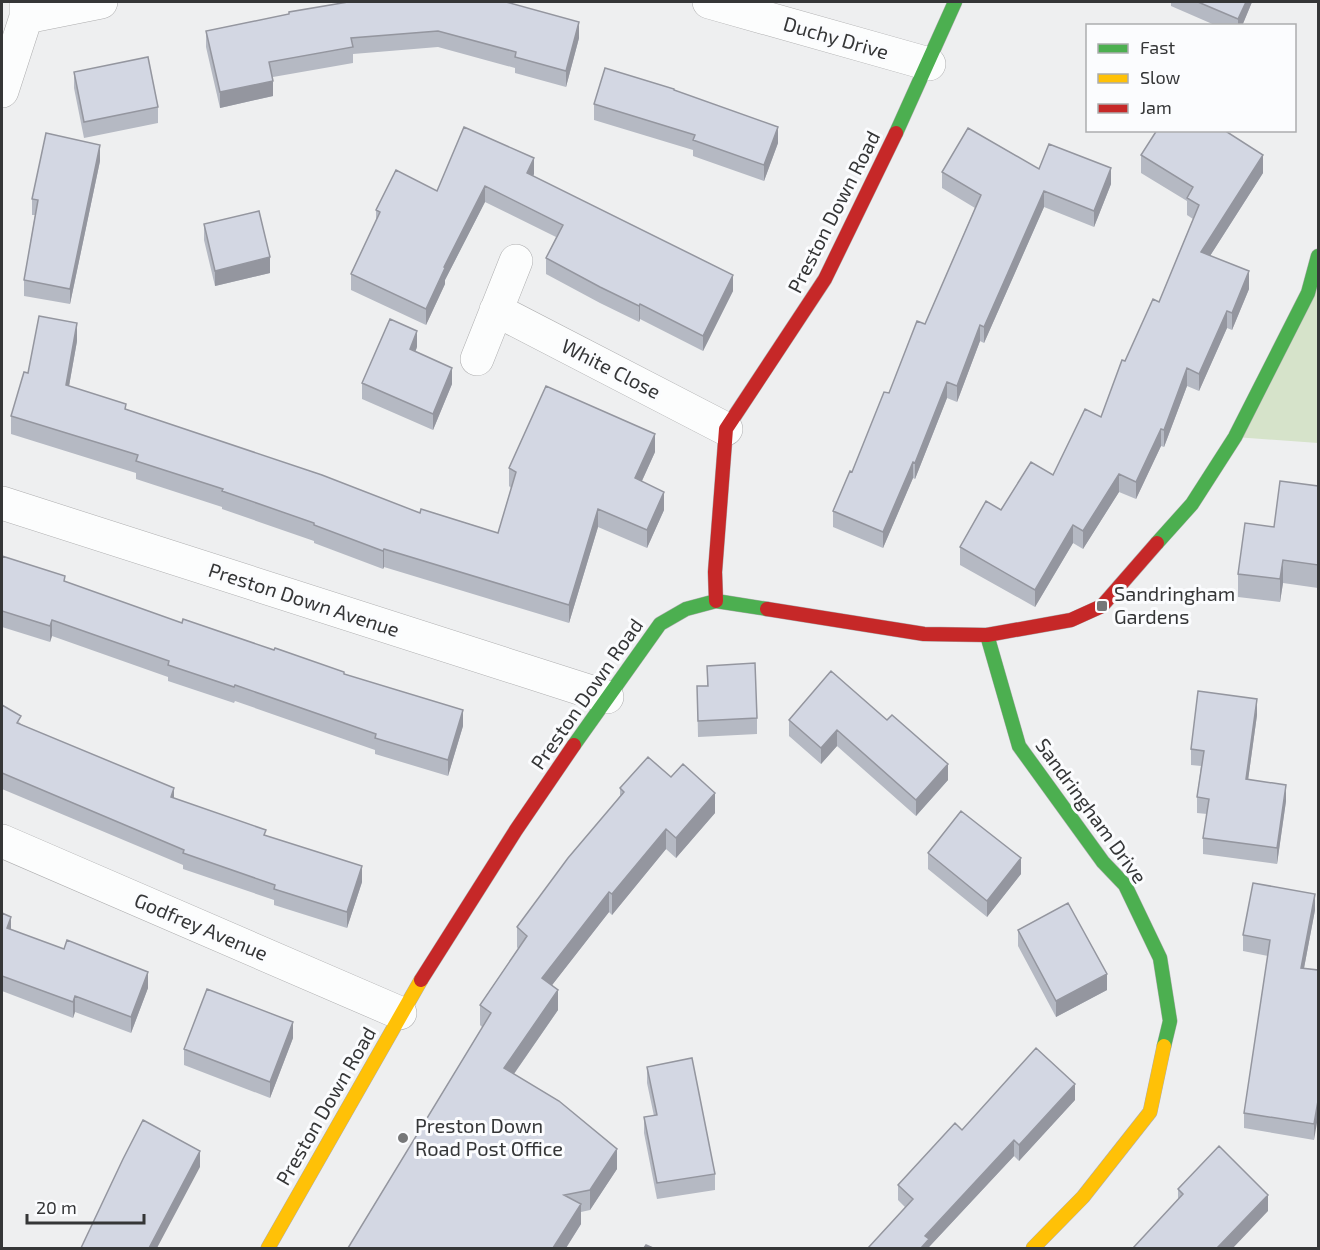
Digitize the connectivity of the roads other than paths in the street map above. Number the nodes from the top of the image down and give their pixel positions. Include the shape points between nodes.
1 (101, 2) edge
2 (709, 2) edge
3 (955, 2) edge
4 (26, 9) edge
5 (928, 64) junction
6 (2, 91) edge
7 (1318, 256) edge
8 (516, 261) dead end
9 (496, 310) junction
10 (477, 359) dead end
11 (726, 429) junction
12 (2, 503) edge
13 (716, 601) junction
14 (987, 635) junction
15 (607, 697) junction
16 (2, 841) edge
17 (400, 1013) junction
18 (268, 1248) edge
19 (1033, 1248) edge

1 - 4 street
2 - 5 street, Duchy Drive
3 - 5 street, Preston Down Road
4 - 6 street
5 - 11 street, Preston Down Road via 825,279
7 - 14 street via 1308,293 1235,437 1192,504 1102,606 1071,621
8 - 9 street
9 - 10 street
9 - 11 street, White Close
11 - 13 street, Preston Down Road
12 - 15 street, Preston Down Avenue
13 - 14 street via 924,634
13 - 15 street, Preston Down Road via 686,609 660,624
14 - 19 street, Sandringham Drive via 1018,746 1103,862 1125,885 1160,958 1170,1021 1149,1112 1083,1197
15 - 17 street, Preston Down Road via 516,830
16 - 17 street, Godfrey Avenue
17 - 18 street, Preston Down Road

